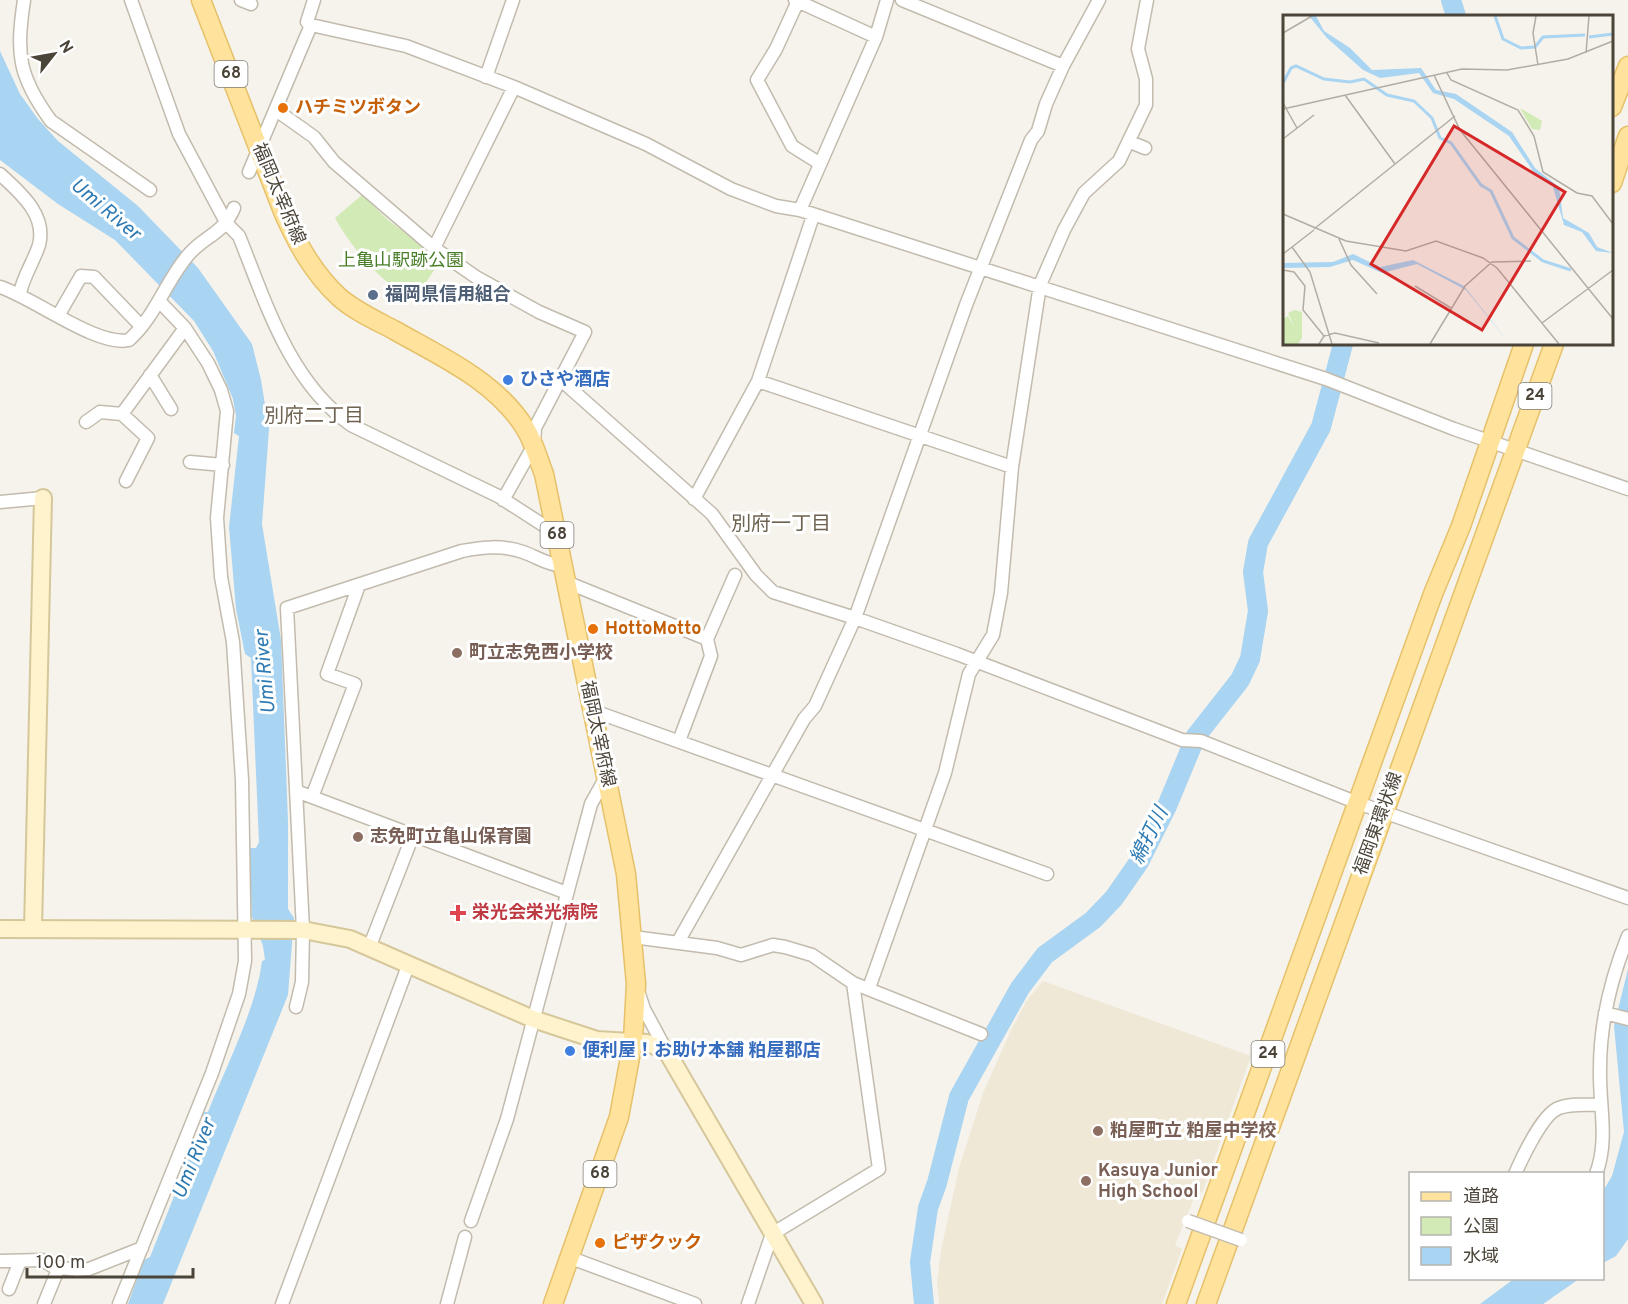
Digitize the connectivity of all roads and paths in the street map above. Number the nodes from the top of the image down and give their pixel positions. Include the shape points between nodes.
1 (24, 0) edge
2 (131, 0) edge
3 (201, 0) edge
4 (314, 0) edge
5 (513, 0) edge
6 (887, 0) edge
7 (902, 0) edge
8 (1099, 0) edge
9 (1147, 0) edge
10 (797, 1) edge
11 (310, 24) junction
12 (876, 37) junction
13 (1063, 66) junction
14 (1628, 66) edge
15 (486, 77) junction
16 (514, 87) junction
17 (1613, 102) edge
18 (276, 110) junction
19 (1628, 136) edge
20 (1130, 142) junction
21 (258, 148) junction
22 (1145, 148) dead end
23 (819, 163) junction
24 (249, 172) dead end
25 (0, 174) edge
26 (1613, 177) edge
27 (150, 190) dead end
28 (234, 208) dead end
29 (801, 210) junction
30 (813, 216) junction
31 (227, 224) junction
32 (434, 248) junction
33 (982, 270) junction
34 (1040, 285) junction
35 (0, 287) edge
36 (20, 294) junction
37 (161, 299) junction
38 (58, 316) junction
39 (141, 326) junction
40 (185, 328) junction
41 (1524, 345) edge
42 (1554, 345) edge
43 (150, 375) junction
44 (561, 380) junction
45 (758, 381) junction
46 (171, 409) dead end
47 (122, 414) junction
48 (86, 422) dead end
49 (921, 436) junction
50 (1490, 441) junction
51 (534, 445) junction
52 (1515, 449) junction
53 (190, 462) dead end
54 (224, 465) junction
55 (1012, 467) junction
56 (126, 481) dead end
57 (1628, 489) edge
58 (44, 498) joint
59 (694, 499) junction
60 (503, 500) junction
61 (0, 502) edge
62 (557, 534) junction
63 (565, 574) junction
64 (735, 575) dead end
65 (359, 585) junction
66 (855, 618) junction
67 (707, 639) junction
68 (975, 663) junction
69 (591, 710) junction
70 (680, 741) junction
71 (606, 777) junction
72 (772, 777) junction
73 (296, 791) junction
74 (312, 797) junction
75 (1358, 803) junction
76 (1384, 812) junction
77 (925, 829) junction
78 (413, 835) junction
79 (1047, 874) dead end
80 (567, 893) junction
81 (1628, 898) edge
82 (0, 928) edge
83 (33, 929) junction
84 (250, 929) junction
85 (303, 930) junction
86 (1628, 936) edge
87 (633, 937) junction
88 (678, 942) junction
89 (369, 948) junction
90 (408, 966) junction
91 (853, 983) junction
92 (636, 984) junction
93 (869, 988) junction
94 (296, 1007) dead end
95 (1608, 1015) junction
96 (533, 1019) junction
97 (1628, 1019) edge
98 (981, 1034) dead end
99 (633, 1041) junction
100 (666, 1050) junction
101 (1601, 1105) junction
102 (1515, 1172) edge
103 (1596, 1172) edge
104 (471, 1221) dead end
105 (1188, 1221) dead end
106 (772, 1234) junction
107 (465, 1237) dead end
108 (1241, 1240) dead end
109 (142, 1248) junction
110 (571, 1258) junction
111 (0, 1261) edge
112 (20, 1261) junction
113 (59, 1268) junction
114 (9, 1289) dead end
115 (44, 1304) edge
116 (119, 1304) edge
117 (282, 1304) edge
118 (447, 1304) edge
119 (553, 1304) edge
120 (695, 1304) edge
121 (747, 1304) edge
122 (814, 1304) edge
123 (1176, 1304) edge
124 (1206, 1304) edge

1 - 27 street via 19,53 41,107 51,121
2 - 31 street via 179,134
3 - 21 main road, 福岡太宰府線 / 68
4 - 11 street via 307,22
5 - 15 street
6 - 12 street
7 - 13 street
8 - 13 street
9 - 20 street via 1138,49 1146,79 1146,105
10 - 12 street
10 - 23 street via 776,50 757,80 792,146
11 - 15 street via 406,46
11 - 18 street
12 - 23 street
13 - 33 street
14 - 17 main road
15 - 16 street
16 - 29 street via 646,144 730,189 776,206
16 - 32 street
18 - 21 street
18 - 32 street via 314,137 334,162
19 - 26 main road
20 - 22 street
20 - 34 street via 1119,161 1084,193
21 - 24 street
21 - 51 main road, 福岡太宰府線 / 68 via 295,239 317,273 340,298 485,385 513,413
23 - 29 street
25 - 36 street via 28,201 38,219 40,243
28 - 31 street
29 - 30 street
30 - 33 street
30 - 45 street
31 - 37 street via 189,254
31 - 60 street via 239,236 282,342 336,414
32 - 44 street via 476,277 585,332
33 - 34 street
33 - 49 street
34 - 50 street via 1326,379
34 - 55 street
35 - 36 street
36 - 38 street
37 - 39 street
37 - 40 street
38 - 39 street via 119,342 129,340
38 - 39 street via 81,276 94,277
40 - 43 street
40 - 54 street via 208,363 224,400
41 - 50 main road, 福岡東環状線 / 24
42 - 52 main road, 福岡東環状線 / 24
43 - 46 street
43 - 47 street
44 - 51 street via 535,428
44 - 59 street
45 - 49 street
45 - 59 street
47 - 48 street via 100,412
47 - 56 street via 148,438
49 - 55 street
49 - 66 street
50 - 52 street
50 - 75 main road, 福岡東環状線 / 24
51 - 60 street
51 - 62 main road, 福岡太宰府線 / 68
52 - 57 street
52 - 76 main road, 福岡東環状線 / 24
53 - 54 street
54 - 84 street via 217,518 221,578 232,642
55 - 68 street via 999,608 993,635
58 - 61 street
58 - 83 street
59 - 66 street via 712,514 773,592
60 - 62 street
62 - 63 main road, 福岡太宰府線 / 68
63 - 65 street via 520,551 488,546
63 - 67 street
63 - 69 main road, 福岡太宰府線 / 68
64 - 67 street
65 - 73 street via 287,608
65 - 74 street via 327,674 355,684
66 - 68 street
66 - 72 street via 815,706
67 - 70 street via 711,656
68 - 75 street via 1182,740 1201,741
68 - 77 street
69 - 70 street
69 - 71 main road, 福岡太宰府線 / 68
70 - 72 street
71 - 80 street via 591,804
71 - 87 main road, 福岡太宰府線 / 68 via 626,874
72 - 77 street
72 - 88 street
73 - 74 street
73 - 85 street
74 - 78 street
75 - 76 street
75 - 123 main road, 福岡東環状線 / 24
76 - 81 street
76 - 124 main road, 福岡東環状線 / 24
77 - 79 street
77 - 93 street
78 - 80 street
78 - 89 street
80 - 96 street
82 - 83 street
83 - 84 street
84 - 85 street
84 - 109 street via 239,994 229,1024
85 - 89 street via 350,939
85 - 94 street via 302,982
86 - 95 street via 1615,968
87 - 88 street
87 - 92 main road, 福岡太宰府線 / 68
88 - 91 street via 741,955 773,945 785,947 812,955
89 - 90 street
90 - 96 street
90 - 117 street
91 - 93 street
91 - 106 street via 879,1169
92 - 99 main road, 福岡太宰府線 / 68
92 - 100 street via 644,1009
93 - 98 street
95 - 97 street
95 - 101 street via 1600,1050
96 - 99 street via 597,1040
96 - 104 street via 507,1119
99 - 100 street
99 - 110 main road, 福岡太宰府線 / 68 via 619,1117
100 - 106 street
101 - 102 street via 1551,1112
101 - 103 street via 1603,1154
105 - 108 street, bridge
106 - 121 street
106 - 122 street
107 - 118 street
109 - 113 street via 89,1269
109 - 116 street
110 - 119 main road, 福岡太宰府線 / 68
110 - 120 street
111 - 112 street
112 - 113 street via 42,1260
112 - 114 street
113 - 115 street

